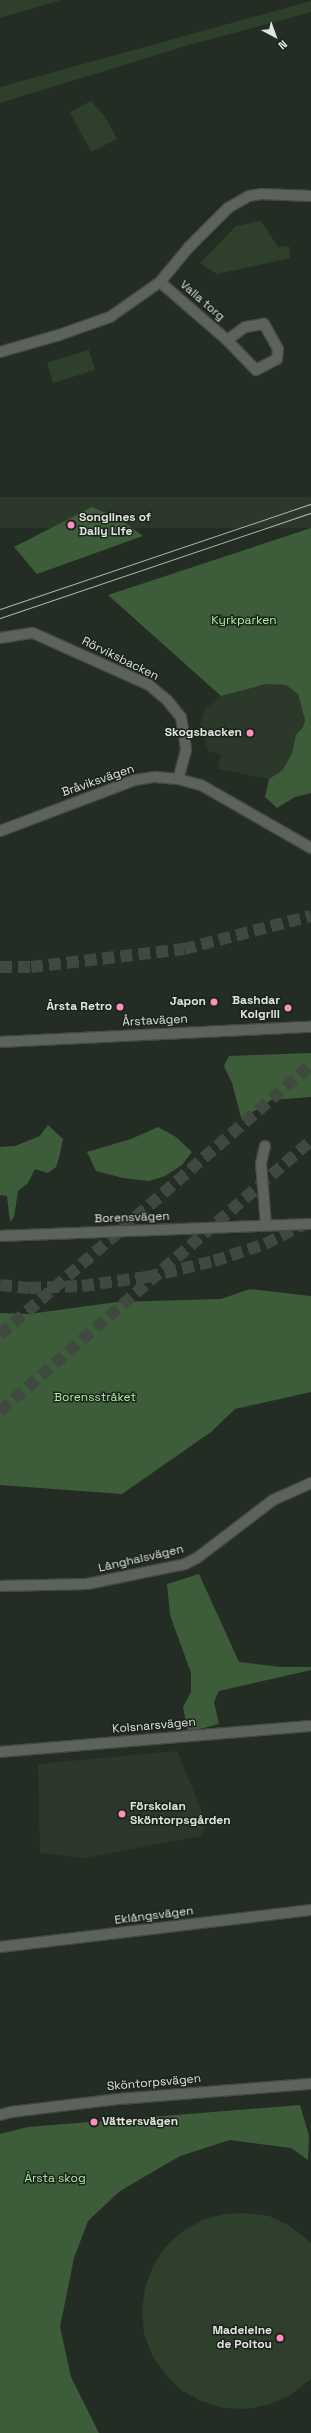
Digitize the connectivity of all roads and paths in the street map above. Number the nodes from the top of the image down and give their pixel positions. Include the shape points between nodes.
1 (311, 196) edge
2 (160, 282) junction
3 (227, 340) junction
4 (0, 352) edge
5 (0, 638) edge
6 (178, 779) junction
7 (0, 831) edge
8 (311, 848) edge
9 (311, 1027) edge
10 (0, 1042) edge
11 (265, 1146) dead end
12 (311, 1224) edge
13 (266, 1225) junction
14 (0, 1236) edge
15 (311, 1483) edge
16 (0, 1586) edge
17 (311, 1726) edge
18 (0, 1752) edge
19 (311, 1910) edge
20 (0, 1947) edge
21 (311, 2084) edge
22 (0, 2116) edge

1 - 2 street via 249,196 228,208 189,247
2 - 3 street, Valla torg
2 - 4 street via 110,317
3 - 3 street, Valla torg via 256,370 277,360 278,349 264,324 245,327
5 - 6 street, Rörviksbacken via 33,633 149,685 167,700 181,717 186,750
6 - 7 street, Bråviksvägen via 155,777 135,780
6 - 8 street, Bråviksvägen via 201,785
9 - 10 street, Årstavägen
11 - 13 street via 261,1163
12 - 13 street, Borensvägen
13 - 14 street, Borensvägen
15 - 16 street, Långhalsvägen via 273,1500 197,1558 185,1564 87,1584
17 - 18 street, Kolsnarsvägen
19 - 20 street, Eklångsvägen
21 - 22 street, Sköntorpsvägen via 119,2099 11,2112

